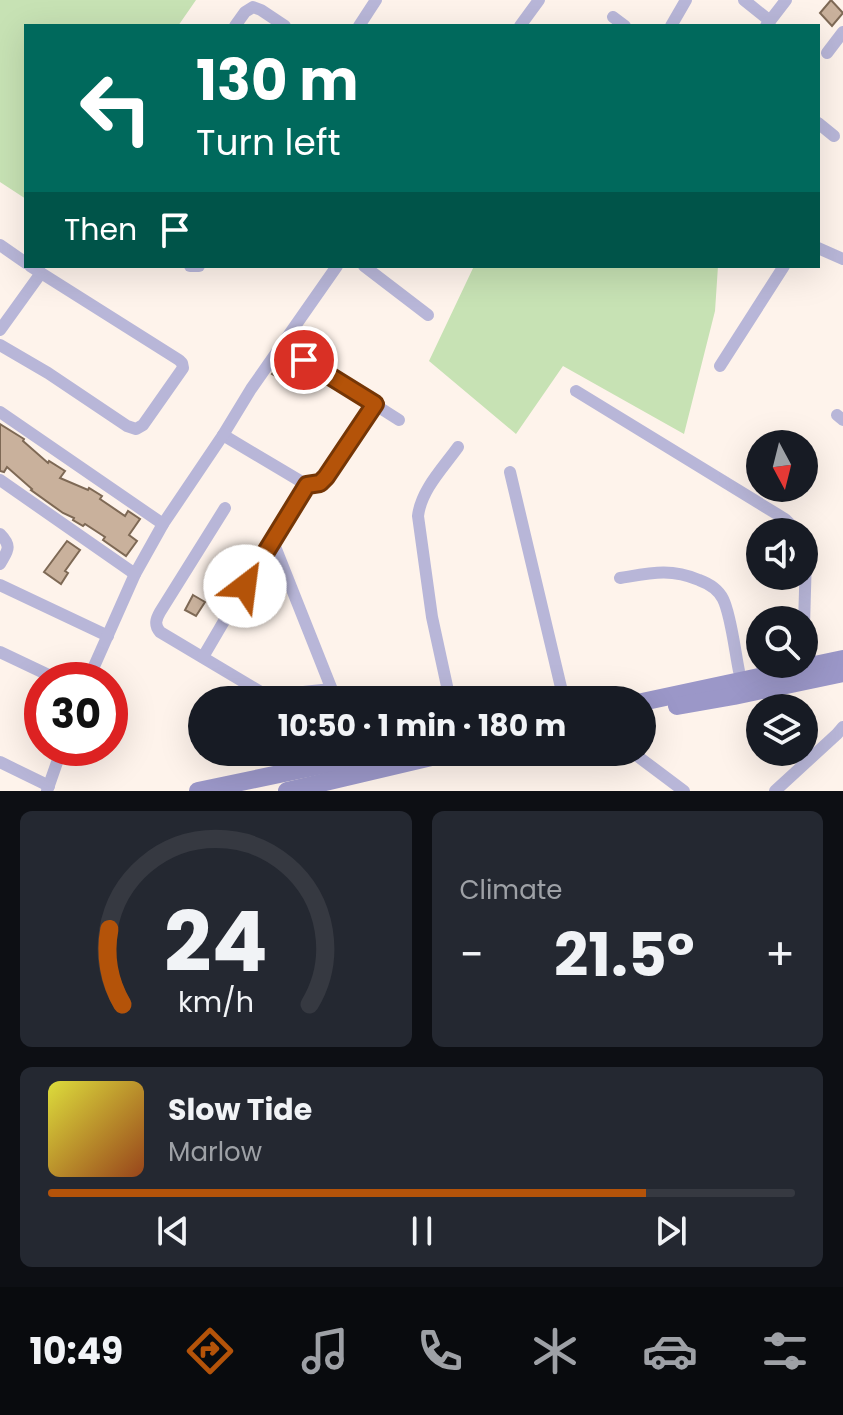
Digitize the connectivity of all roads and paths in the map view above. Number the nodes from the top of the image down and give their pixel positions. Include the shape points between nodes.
1 (376, 0) edge
2 (539, 0) edge
3 (686, 0) edge
4 (744, 0) edge
5 (786, 0) edge
6 (613, 17) dead end
7 (768, 23) edge
8 (236, 24) edge
9 (282, 24) edge
10 (360, 24) edge
11 (521, 24) edge
12 (622, 24) edge
13 (672, 24) edge
14 (843, 32) edge
15 (827, 53) dead end
16 (820, 125) edge
17 (834, 136) dead end
18 (0, 245) edge
19 (820, 249) edge
20 (843, 259) edge
21 (24, 262) edge
22 (31, 268) edge
23 (34, 268) edge
24 (336, 268) edge
25 (367, 268) edge
26 (783, 268) edge
27 (428, 315) dead end
28 (0, 330) edge
29 (0, 345) edge
30 (281, 345) junction
31 (720, 366) dead end
32 (576, 391) dead end
33 (375, 404) junction
34 (0, 412) edge
35 (399, 420) dead end
36 (223, 435) junction
37 (458, 447) dead end
38 (510, 472) dead end
39 (0, 480) edge
40 (307, 485) junction
41 (225, 508) dead end
42 (783, 518) edge
43 (163, 524) junction
44 (0, 534) edge
45 (272, 539) junction
46 (0, 564) edge
47 (135, 574) junction
48 (620, 578) dead end
49 (0, 585) edge
50 (108, 636) junction
51 (843, 650) edge
52 (0, 652) edge
53 (818, 655) edge
54 (203, 657) junction
55 (843, 659) edge
56 (96, 662) edge
57 (24, 663) edge
58 (746, 670) edge
59 (739, 671) junction
60 (843, 673) edge
61 (251, 686) edge
62 (330, 686) edge
63 (447, 686) edge
64 (561, 686) edge
65 (656, 692) edge
66 (656, 698) edge
67 (656, 706) edge
68 (843, 727) edge
69 (0, 762) edge
70 (56, 766) edge
71 (307, 766) edge
72 (392, 766) edge
73 (651, 766) edge
74 (48, 789) edge
75 (198, 791) edge
76 (287, 791) edge
77 (684, 791) edge
78 (775, 791) edge

1 - 10 street
2 - 11 street
3 - 13 street
4 - 7 street
5 - 7 street
6 - 12 street
8 - 9 street via 253,7
14 - 15 street
16 - 17 street
18 - 21 street
19 - 20 street
22 - 28 street
23 - 29 street via 179,360 181,372 136,429
24 - 30 street
25 - 27 street
26 - 31 street
30 - 33 street
30 - 36 street
32 - 42 street
33 - 35 street
33 - 40 street via 326,477
34 - 43 street
36 - 40 street
36 - 43 street
37 - 63 street via 426,493 418,516
38 - 64 street
39 - 47 street
40 - 45 street
41 - 54 street via 156,622 160,632
43 - 47 street
44 - 46 street via 8,542
45 - 54 street
45 - 62 street
47 - 50 street
48 - 59 street via 672,572 716,589 725,603
49 - 50 street
50 - 56 street
51 - 53 main road
52 - 57 street
54 - 61 street
55 - 66 main road
58 - 59 main road
59 - 65 main road
60 - 67 main road
68 - 78 street
69 - 74 street
70 - 74 street
71 - 75 main road
72 - 76 main road
73 - 77 street

